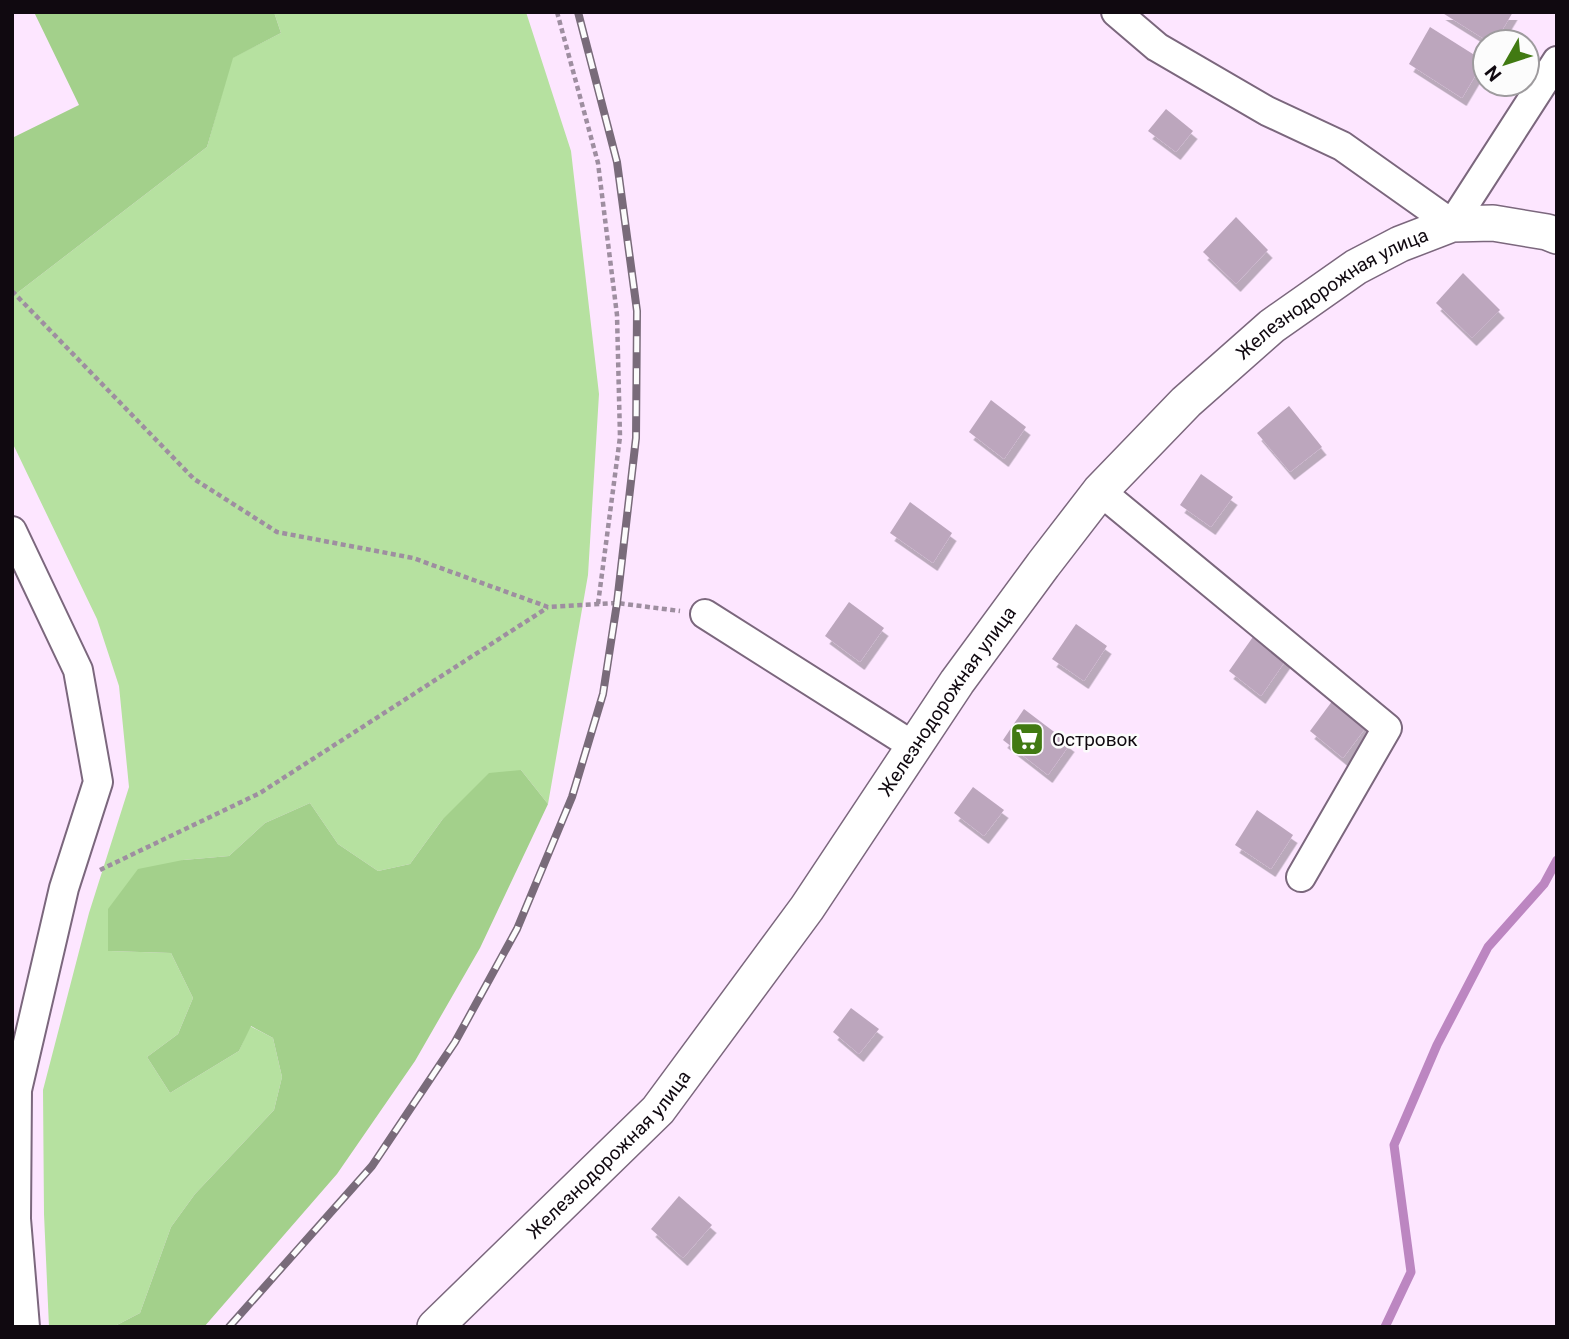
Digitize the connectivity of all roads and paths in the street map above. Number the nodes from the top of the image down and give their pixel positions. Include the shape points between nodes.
1 (557, 12) edge
2 (1116, 12) edge
3 (1557, 61) edge
4 (1452, 224) junction
5 (1557, 236) edge
6 (12, 291) edge
7 (1100, 491) junction
8 (12, 531) edge
9 (598, 604) junction
10 (548, 607) junction
11 (705, 614) joint
12 (915, 747) junction
13 (1301, 877) dead end
14 (64, 888) junction
15 (14, 1217) edge
16 (25, 1327) edge
17 (435, 1327) edge

1 - 9 path via 598,163 617,314 620,438
2 - 4 street via 1157,47 1267,111 1342,146
3 - 4 street
4 - 5 main road, Железнодорожная улица via 1493,223
4 - 7 main road, Железнодорожная улица via 1356,267 1272,326 1186,402
6 - 10 path via 194,479 277,532 413,558
7 - 12 main road, Железнодорожная улица
7 - 13 street via 1387,728
8 - 14 street via 78,670 98,782
9 - 10 path
9 - 11 path
10 - 14 path via 260,793
11 - 12 street
12 - 17 main road, Железнодорожная улица via 807,908 658,1110
14 - 15 street via 16,1090
15 - 16 street

